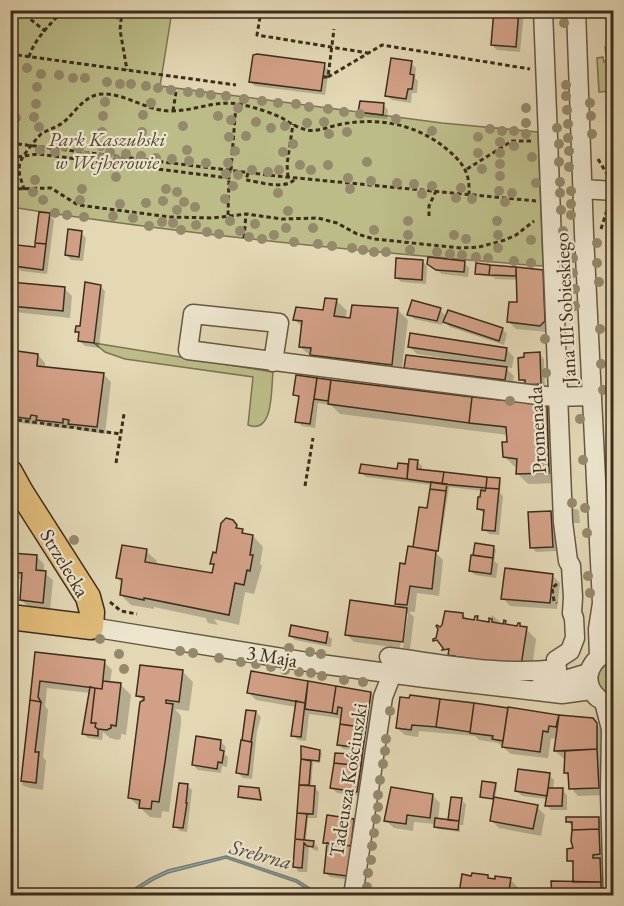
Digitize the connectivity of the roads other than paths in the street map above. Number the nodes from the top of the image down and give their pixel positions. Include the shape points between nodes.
1 (543, 10) edge
2 (576, 10) edge
3 (612, 184) edge
4 (583, 189) junction
5 (273, 362) junction
6 (591, 396) junction
7 (557, 398) junction
8 (10, 472) edge
9 (602, 603) junction
10 (10, 617) edge
11 (614, 626) edge
12 (91, 627) junction
13 (606, 655) edge
14 (391, 665) junction
15 (599, 692) edge
16 (612, 725) edge
17 (613, 893) edge
18 (353, 896) edge

1 - 7 street, Promenada
2 - 4 street, Jana III Sobieskiego
3 - 4 street
4 - 6 street, Jana III Sobieskiego
5 - 5 street via 279,324 193,314 188,351
5 - 7 street
6 - 7 street
6 - 9 street, Jana III Sobieskiego
7 - 14 street, Promenada via 563,522 573,597 575,638 570,651 556,660 557,669 515,672
8 - 12 main road, Strzelecka via 88,597
9 - 11 street, Jana III Sobieskiego
9 - 13 street, Jana III Sobieskiego via 598,628
10 - 12 main road, 3 Maja
12 - 14 street, 3 Maja via 320,664
13 - 15 street via 592,663
14 - 15 street, 3 Maja via 514,689 562,694
14 - 18 street, Tadeusza Kościuszki
15 - 16 street
16 - 17 street

